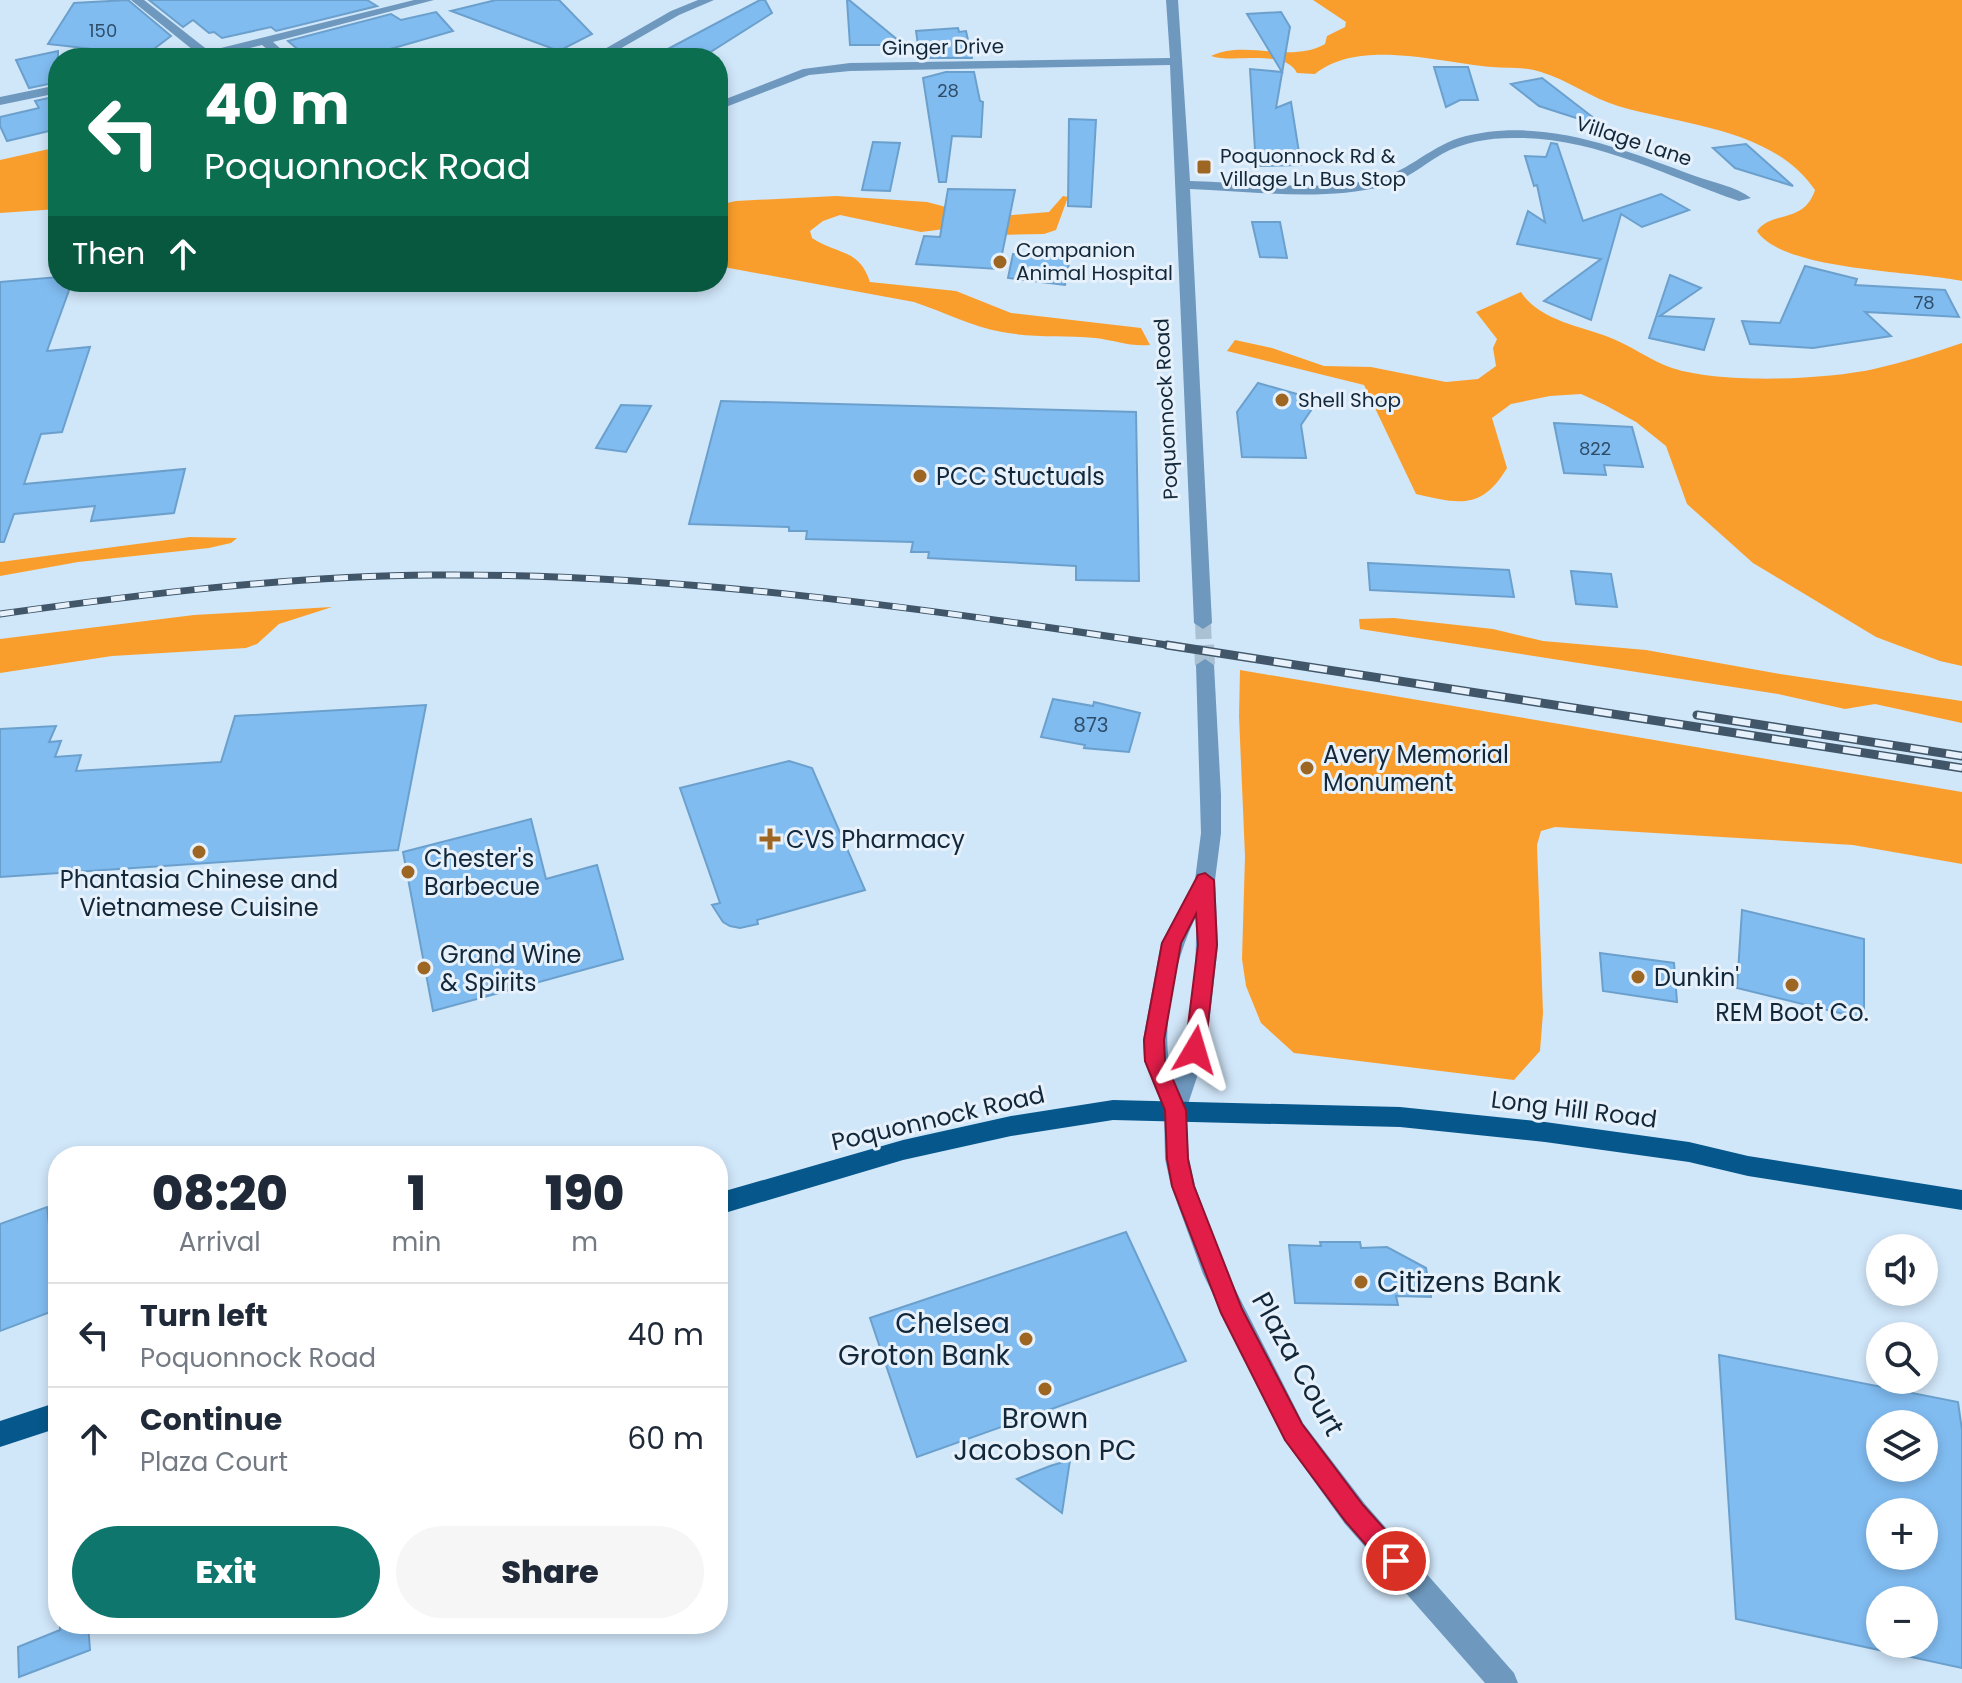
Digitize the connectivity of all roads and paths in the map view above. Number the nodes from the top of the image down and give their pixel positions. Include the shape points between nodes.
1 (137, 0) edge
2 (428, 0) edge
3 (708, 0) edge
4 (1172, 0) edge
5 (265, 41) junction
6 (191, 48) edge
7 (237, 48) edge
8 (273, 48) edge
9 (613, 48) edge
10 (1176, 61) junction
11 (48, 91) edge
12 (0, 101) edge
13 (728, 102) edge
14 (1185, 185) junction
15 (1744, 198) dead end
16 (1203, 623) tunnel mouth
17 (1205, 665) tunnel mouth
18 (1205, 880) junction
19 (1175, 1110) junction
20 (1962, 1200) edge
21 (728, 1201) edge
22 (48, 1418) edge
23 (0, 1434) edge
24 (1504, 1683) edge

1 - 6 street
2 - 5 street
3 - 9 street
4 - 10 street, Poquonnock Road
5 - 7 street
5 - 8 street
10 - 13 street, Ginger Drive via 821,70
10 - 14 street, Poquonnock Road
11 - 12 street
14 - 15 street, Village Lane via 1323,188 1376,183 1468,140 1542,135 1586,143
14 - 16 street, Poquonnock Road
17 - 18 street via 1211,833
18 - 19 street via 1207,945 1195,1046
18 - 19 street via 1172,943 1154,1040 1155,1061
19 - 20 main road, Long Hill Road via 1400,1117 1545,1132
19 - 21 main road, Poquonnock Road via 1113,1110 1011,1126 903,1150
19 - 24 street, Plaza Court via 1177,1159 1188,1201 1232,1313 1294,1432 1355,1514
22 - 23 main road

